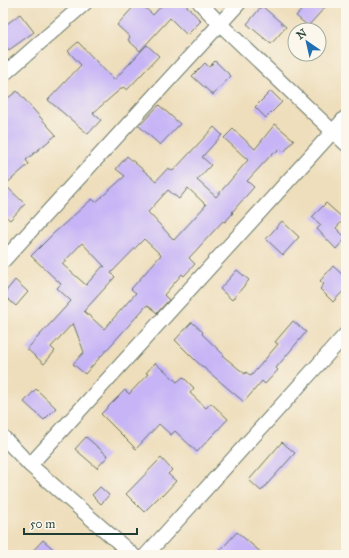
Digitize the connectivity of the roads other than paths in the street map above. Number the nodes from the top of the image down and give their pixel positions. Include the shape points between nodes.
1 (85, 3) edge
2 (200, 3) edge
3 (239, 3) edge
4 (220, 24) junction
5 (3, 75) edge
6 (346, 117) edge
7 (333, 131) junction
8 (346, 144) edge
9 (3, 262) edge
10 (346, 334) edge
11 (3, 437) edge
12 (30, 465) junction
13 (133, 555) edge
14 (146, 555) edge

1 - 5 street
2 - 4 street
3 - 4 street
4 - 7 street
4 - 9 street
6 - 7 street
7 - 8 street
7 - 12 street
10 - 14 street
11 - 12 street
12 - 13 street

